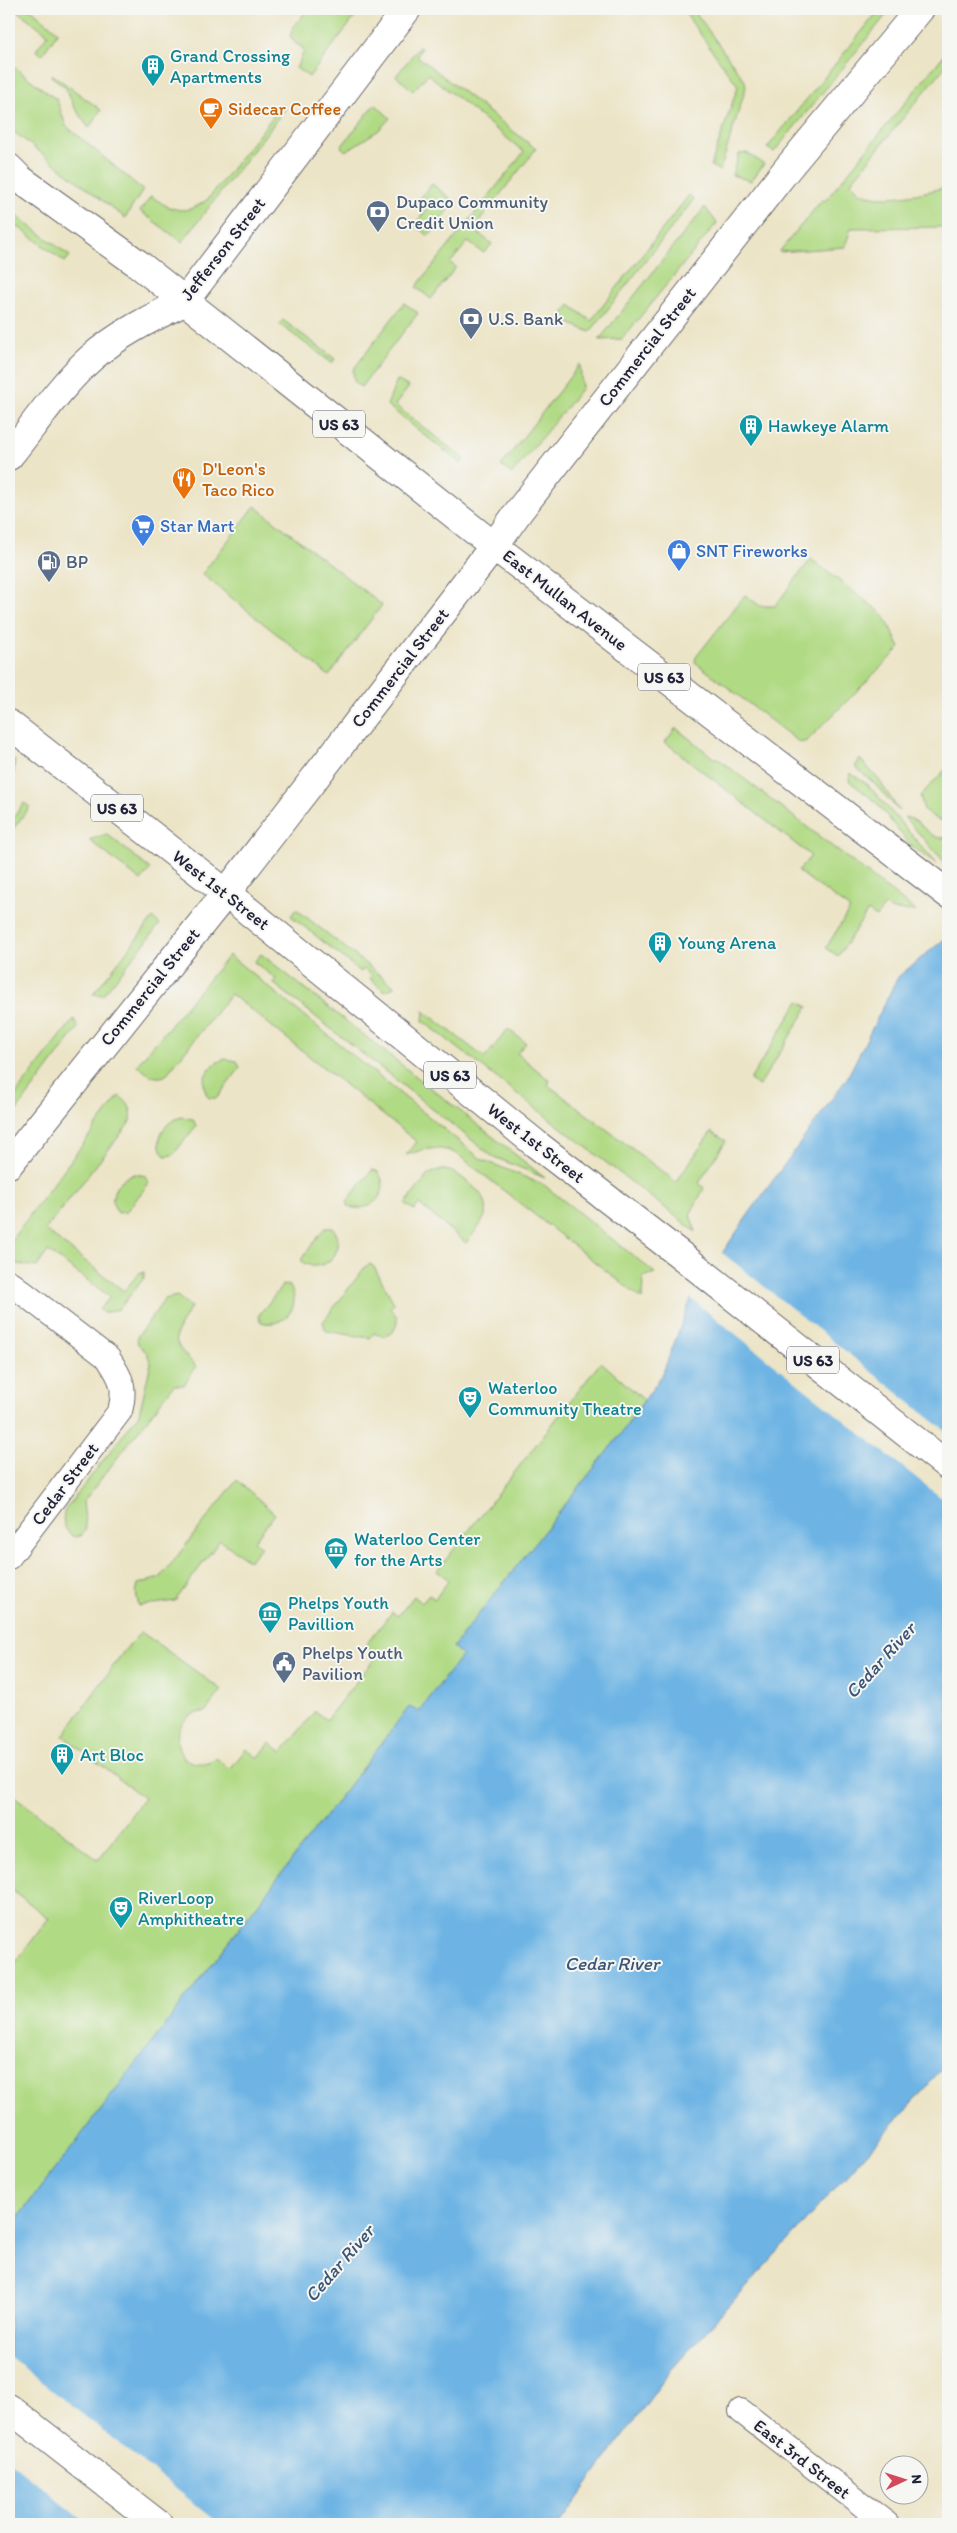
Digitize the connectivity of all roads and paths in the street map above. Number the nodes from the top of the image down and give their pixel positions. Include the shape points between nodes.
1 (407, 9) edge
2 (920, 9) edge
3 (9, 168) edge
4 (184, 302) junction
5 (9, 456) edge
6 (494, 546) junction
7 (9, 724) edge
8 (940, 887) edge
9 (226, 893) junction
10 (9, 1164) edge
11 (9, 1282) edge
12 (948, 1466) edge
13 (9, 1557) edge
14 (9, 2408) edge
15 (740, 2411) dead end
16 (158, 2524) edge
17 (887, 2524) edge

1 - 4 main road, Jefferson Street
2 - 6 main road, Commercial Street via 787,169
3 - 4 main road, US 63 via 137,262
4 - 5 main road, Jefferson Street via 140,323 91,358 65,384
4 - 6 main road, East Mullan Avenue / US 63
6 - 8 main road, East Mullan Avenue / US 63
6 - 9 main road, Commercial Street
7 - 9 main road, West 1st Street / US 63
9 - 10 main road, Commercial Street
9 - 12 main road, West 1st Street / US 63 via 536,1144
11 - 13 street, Cedar Street via 108,1358 120,1376 125,1394 120,1411
14 - 16 main road
15 - 17 street, East 3rd Street

